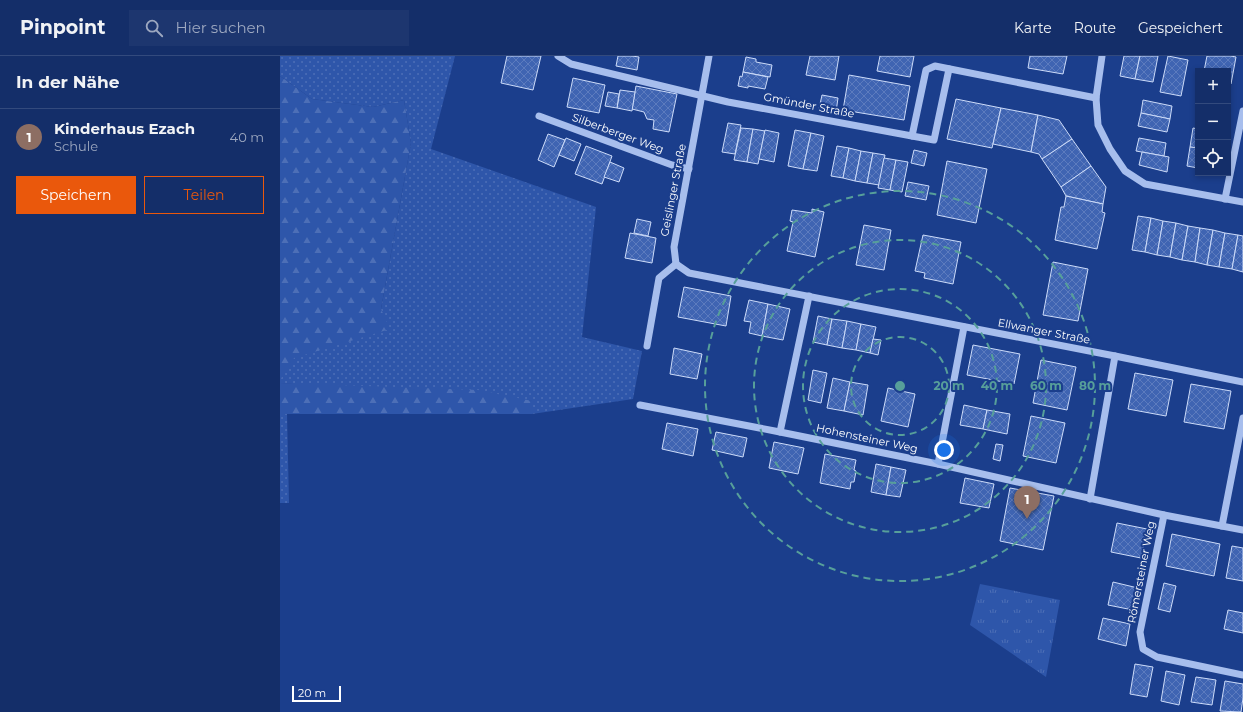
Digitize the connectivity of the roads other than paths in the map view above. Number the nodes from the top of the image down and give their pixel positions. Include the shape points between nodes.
1 (558, 56) edge
2 (709, 56) edge
3 (1102, 56) edge
4 (949, 69) junction
5 (702, 95) junction
6 (1096, 98) junction
7 (1243, 111) edge
8 (539, 116) dead end
9 (912, 136) junction
10 (689, 169) junction
11 (1225, 199) junction
12 (1243, 202) edge
13 (676, 264) junction
14 (809, 296) junction
15 (964, 327) junction
16 (647, 346) dead end
17 (1115, 356) junction
18 (1243, 382) edge
19 (640, 405) dead end
20 (1243, 418) edge
21 (780, 432) junction
22 (938, 464) junction
23 (1090, 499) junction
24 (1164, 515) junction
25 (1222, 526) junction
26 (1243, 530) edge
27 (1243, 675) edge

1 - 5 street, Gmünder Straße via 571,64
2 - 5 street, Geislinger Straße
3 - 6 street
4 - 6 street
4 - 9 street via 935,66 926,70
4 - 9 street, Gmünder Straße via 934,140
5 - 9 street, Gmünder Straße
5 - 10 street, Geislinger Straße
6 - 11 street via 1098,125 1125,171 1145,184
7 - 11 street
8 - 10 street, Silberberger Weg
10 - 13 street, Geislinger Straße via 674,247
11 - 12 street
13 - 14 street, Ellwanger Straße via 689,272
13 - 16 street via 659,278
14 - 15 street, Ellwanger Straße
14 - 21 street
15 - 17 street, Ellwanger Straße
15 - 22 street
17 - 18 street, Ellwanger Straße
17 - 23 street
19 - 21 street, Hohensteiner Weg
20 - 25 street
21 - 22 street, Hohensteiner Weg
22 - 23 street, Hohensteiner Weg
23 - 24 street
24 - 25 street
24 - 27 street, Römersteiner Weg via 1140,632 1142,649 1157,657
25 - 26 street

